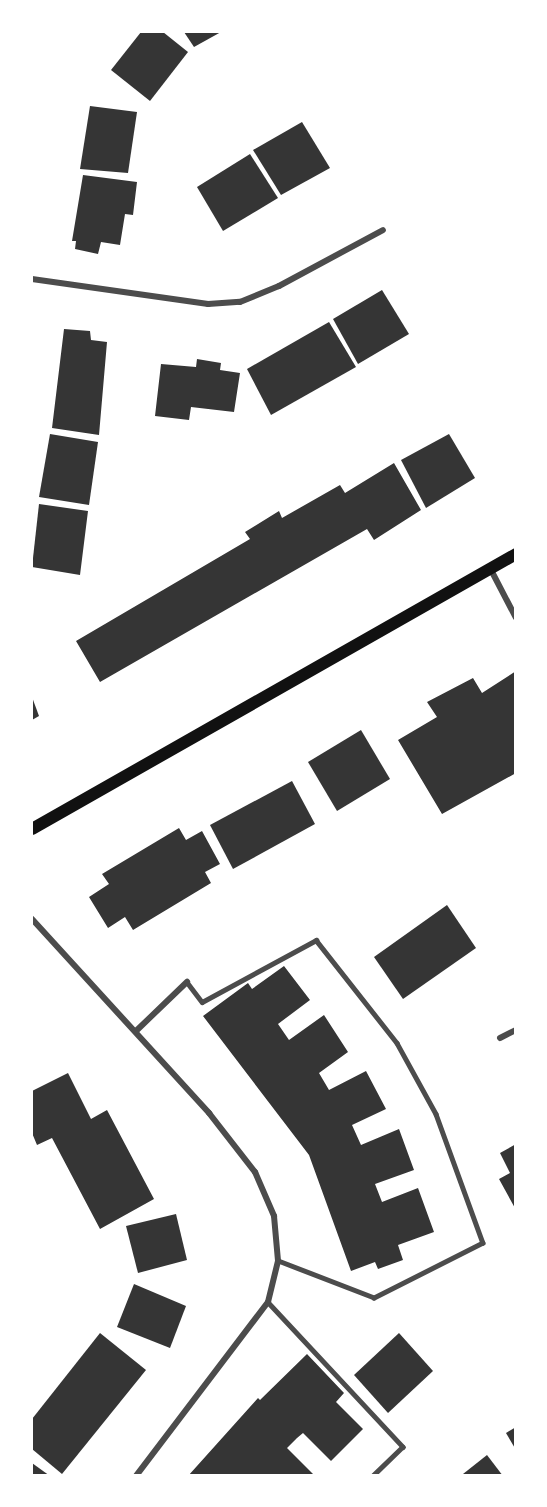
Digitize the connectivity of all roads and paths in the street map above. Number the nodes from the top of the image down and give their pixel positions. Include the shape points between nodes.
1 (383, 230) dead end
2 (32, 279) edge
3 (516, 554) edge
4 (490, 568) junction
5 (516, 618) edge
6 (32, 828) edge
7 (32, 918) edge
8 (187, 982) joint
9 (516, 1030) edge
10 (136, 1032) junction
11 (500, 1038) dead end
12 (278, 1261) junction
13 (268, 1302) junction
14 (136, 1476) edge
15 (373, 1476) edge

1 - 2 street via 279,286 240,302 208,304
3 - 4 main road
4 - 5 street
4 - 6 main road
7 - 10 street
8 - 10 street
8 - 12 lane via 202,1002 316,940 403,1053 436,1114 483,1243 374,1298
9 - 11 street
10 - 12 street via 209,1113 255,1172 274,1216
12 - 13 street
13 - 14 street
13 - 15 lane via 403,1447

